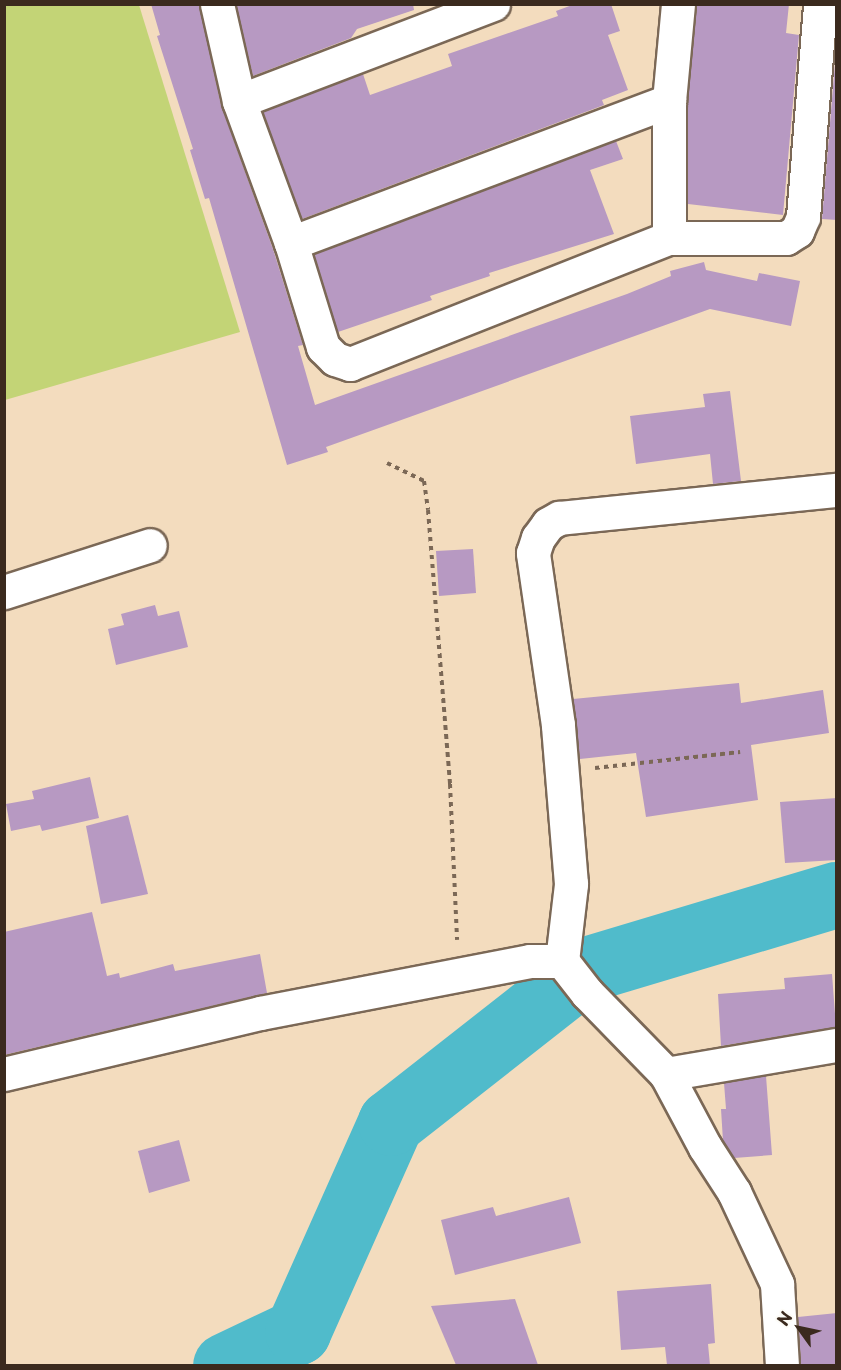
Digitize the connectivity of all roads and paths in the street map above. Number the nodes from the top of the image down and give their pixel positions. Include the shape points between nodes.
1 (217, 4) edge
2 (493, 4) edge
3 (678, 4) edge
4 (820, 4) edge
5 (239, 101) junction
6 (669, 101) junction
7 (669, 238) junction
8 (291, 243) junction
9 (387, 463) dead end
10 (837, 490) edge
11 (150, 545) dead end
12 (4, 592) edge
13 (740, 752) dead end
14 (559, 772) junction
15 (458, 974) junction
16 (574, 976) junction
17 (837, 1045) edge
18 (4, 1074) edge
19 (666, 1074) junction
20 (782, 1365) edge

1 - 5 street
2 - 5 street
3 - 6 street
4 - 7 street via 803,217 797,231 786,238
5 - 8 street
6 - 7 street
6 - 8 street
7 - 8 street via 350,364 335,359 323,347
9 - 15 path via 424,481 450,784
10 - 14 street via 560,518 548,524 533,553 558,724
11 - 12 street
13 - 14 path
14 - 16 street via 571,884
15 - 16 street via 530,961
15 - 18 street via 260,1013
16 - 19 street
17 - 19 street
19 - 20 street via 734,1192 777,1284

